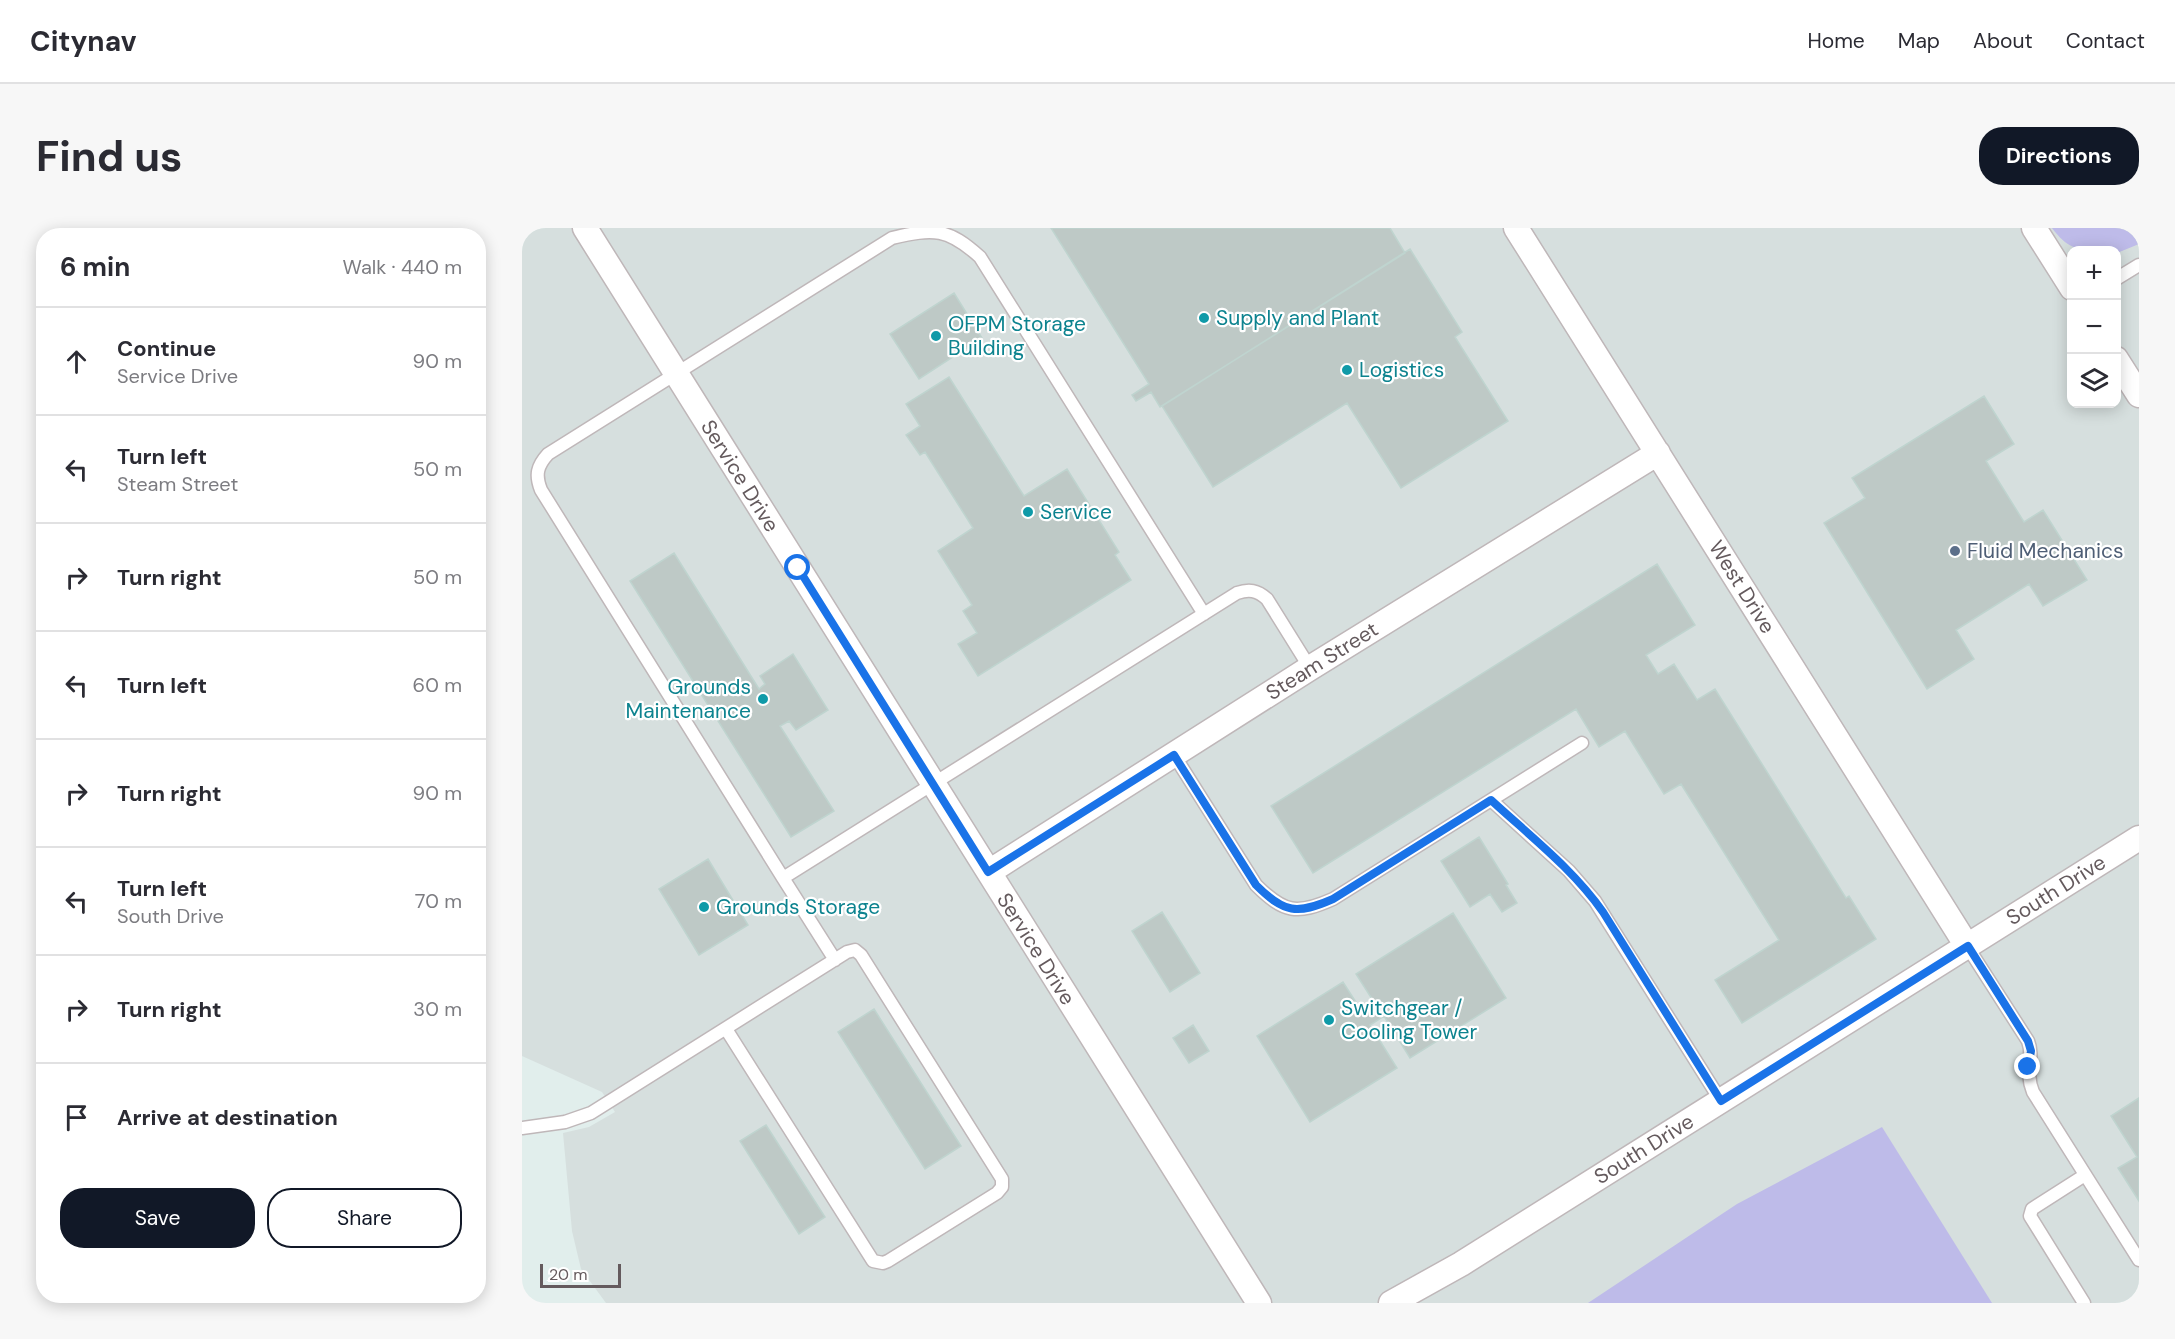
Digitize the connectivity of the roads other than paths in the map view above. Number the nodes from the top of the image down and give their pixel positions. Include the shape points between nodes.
1 (585, 228) edge
2 (1516, 228) edge
3 (2034, 228) edge
4 (2139, 265) edge
5 (2121, 276) edge
6 (2067, 280) edge
7 (2121, 367) edge
8 (676, 373) junction
9 (2139, 395) edge
10 (1658, 453) junction
11 (1204, 614) junction
12 (1310, 668) junction
13 (1582, 743) dead end
14 (1174, 755) junction
15 (933, 784) junction
16 (1491, 800) junction
17 (2139, 838) edge
18 (988, 872) junction
19 (783, 878) junction
20 (1968, 946) junction
21 (835, 960) junction
22 (726, 1029) junction
23 (1721, 1101) junction
24 (522, 1128) edge
25 (2085, 1175) junction
26 (2139, 1260) edge
27 (1259, 1303) edge
28 (1391, 1303) edge
29 (2084, 1303) edge

1 - 8 street, Service Drive
2 - 10 street, West Drive
3 - 6 street
4 - 5 lane
7 - 9 street
8 - 11 lane via 892,238 915,230 940,229 961,238 980,257
8 - 15 street, Service Drive
8 - 19 lane via 548,454 540,462 537,480
10 - 12 street, Steam Street
10 - 20 street, West Drive
11 - 12 lane via 1237,593 1260,593
11 - 15 lane
12 - 14 street, Steam Street
13 - 16 lane
14 - 16 lane via 1256,885 1271,900 1290,909 1311,909 1333,899
14 - 18 street, Steam Street
15 - 18 street, Service Drive
15 - 19 lane
16 - 23 lane via 1587,890
17 - 20 street, South Drive
18 - 27 street, Service Drive
19 - 21 lane
20 - 23 street, South Drive
20 - 25 lane via 2028,1041 2031,1086
21 - 22 lane
21 - 22 lane via 851,951 861,956 1002,1179 997,1192 888,1261 873,1261
22 - 24 lane via 591,1113 565,1122
23 - 28 street, South Drive
25 - 26 lane
25 - 29 lane via 2032,1209 2030,1216

